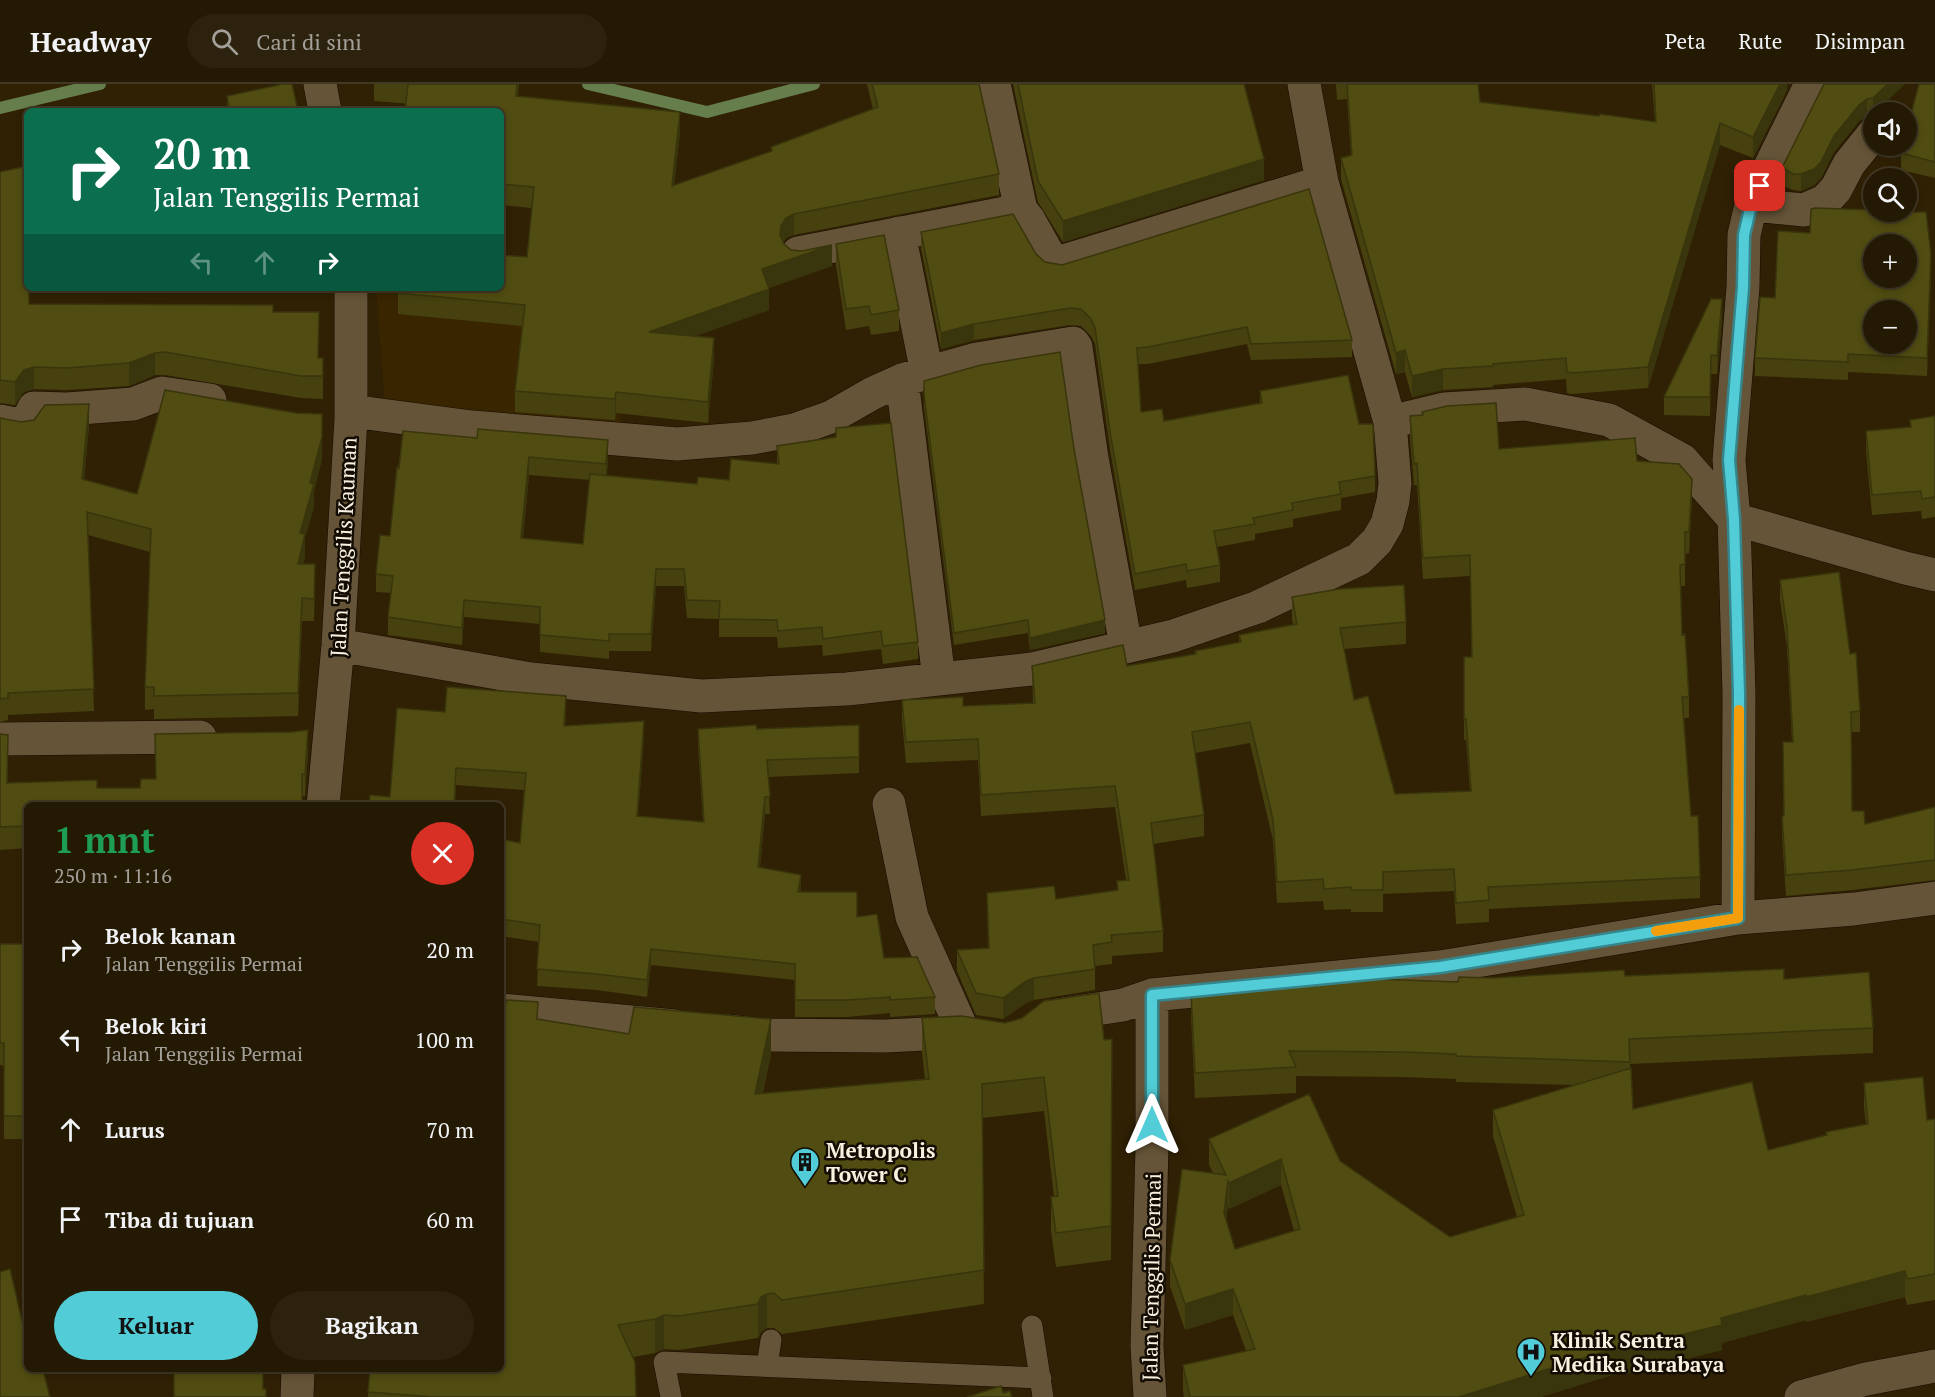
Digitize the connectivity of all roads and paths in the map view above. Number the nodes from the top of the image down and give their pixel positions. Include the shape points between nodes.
1 (320, 84) edge
2 (994, 84) edge
3 (1304, 84) edge
4 (1814, 84) edge
5 (324, 108) edge
6 (1863, 147) edge
7 (1322, 182) junction
8 (1751, 205) junction
9 (1021, 210) junction
10 (899, 233) junction
11 (798, 253) edge
12 (351, 291) edge
13 (914, 376) junction
14 (237, 406) edge
15 (340, 416) junction
16 (0, 421) edge
17 (1390, 422) junction
18 (1734, 519) junction
19 (1935, 575) edge
20 (338, 645) junction
21 (1126, 646) junction
22 (939, 679) junction
23 (235, 737) edge
24 (0, 739) edge
25 (323, 802) edge
26 (890, 804) dead end
27 (1935, 898) edge
28 (1738, 918) junction
29 (1152, 995) junction
30 (504, 1010) edge
31 (1030, 1021) edge
32 (963, 1031) junction
33 (995, 1039) edge
34 (1032, 1326) dead end
35 (771, 1340) dead end
36 (767, 1366) junction
37 (1935, 1366) edge
38 (298, 1372) edge
39 (1042, 1388) edge
40 (297, 1397) edge
41 (671, 1397) edge
42 (1150, 1397) edge
43 (1801, 1397) edge

1 - 5 street
2 - 9 street
3 - 7 street
4 - 8 street
6 - 8 street via 1825,201 1804,210
7 - 9 street via 1057,263 1052,261
7 - 17 street
8 - 18 street via 1744,235 1729,460
9 - 10 street
10 - 11 street
10 - 13 street
12 - 15 street, Jalan Tenggilis Kauman
13 - 15 street via 831,417 794,430 677,444
13 - 21 street via 977,359 1075,345
13 - 22 street
14 - 16 street via 162,393 133,404 34,408 25,426
15 - 20 street, Jalan Tenggilis Kauman
17 - 18 street via 1444,409 1525,404 1609,420 1682,460
17 - 21 street via 1393,501 1387,524 1359,559 1258,607 1173,636
18 - 19 street
18 - 28 street via 1739,694
20 - 22 street via 531,679 701,696 847,689
20 - 25 street, Jalan Tenggilis Kauman via 316,732
21 - 22 street via 1032,669
23 - 24 street
26 - 32 street via 912,918
27 - 28 street
28 - 29 street via 1440,967
29 - 31 street via 1123,1005
29 - 42 street, Jalan Tenggilis Permai via 1146,1346
30 - 32 street via 764,1035 885,1036
32 - 33 street
34 - 39 lane
35 - 36 lane
36 - 39 lane
36 - 41 lane via 664,1362
37 - 43 street
38 - 40 street

